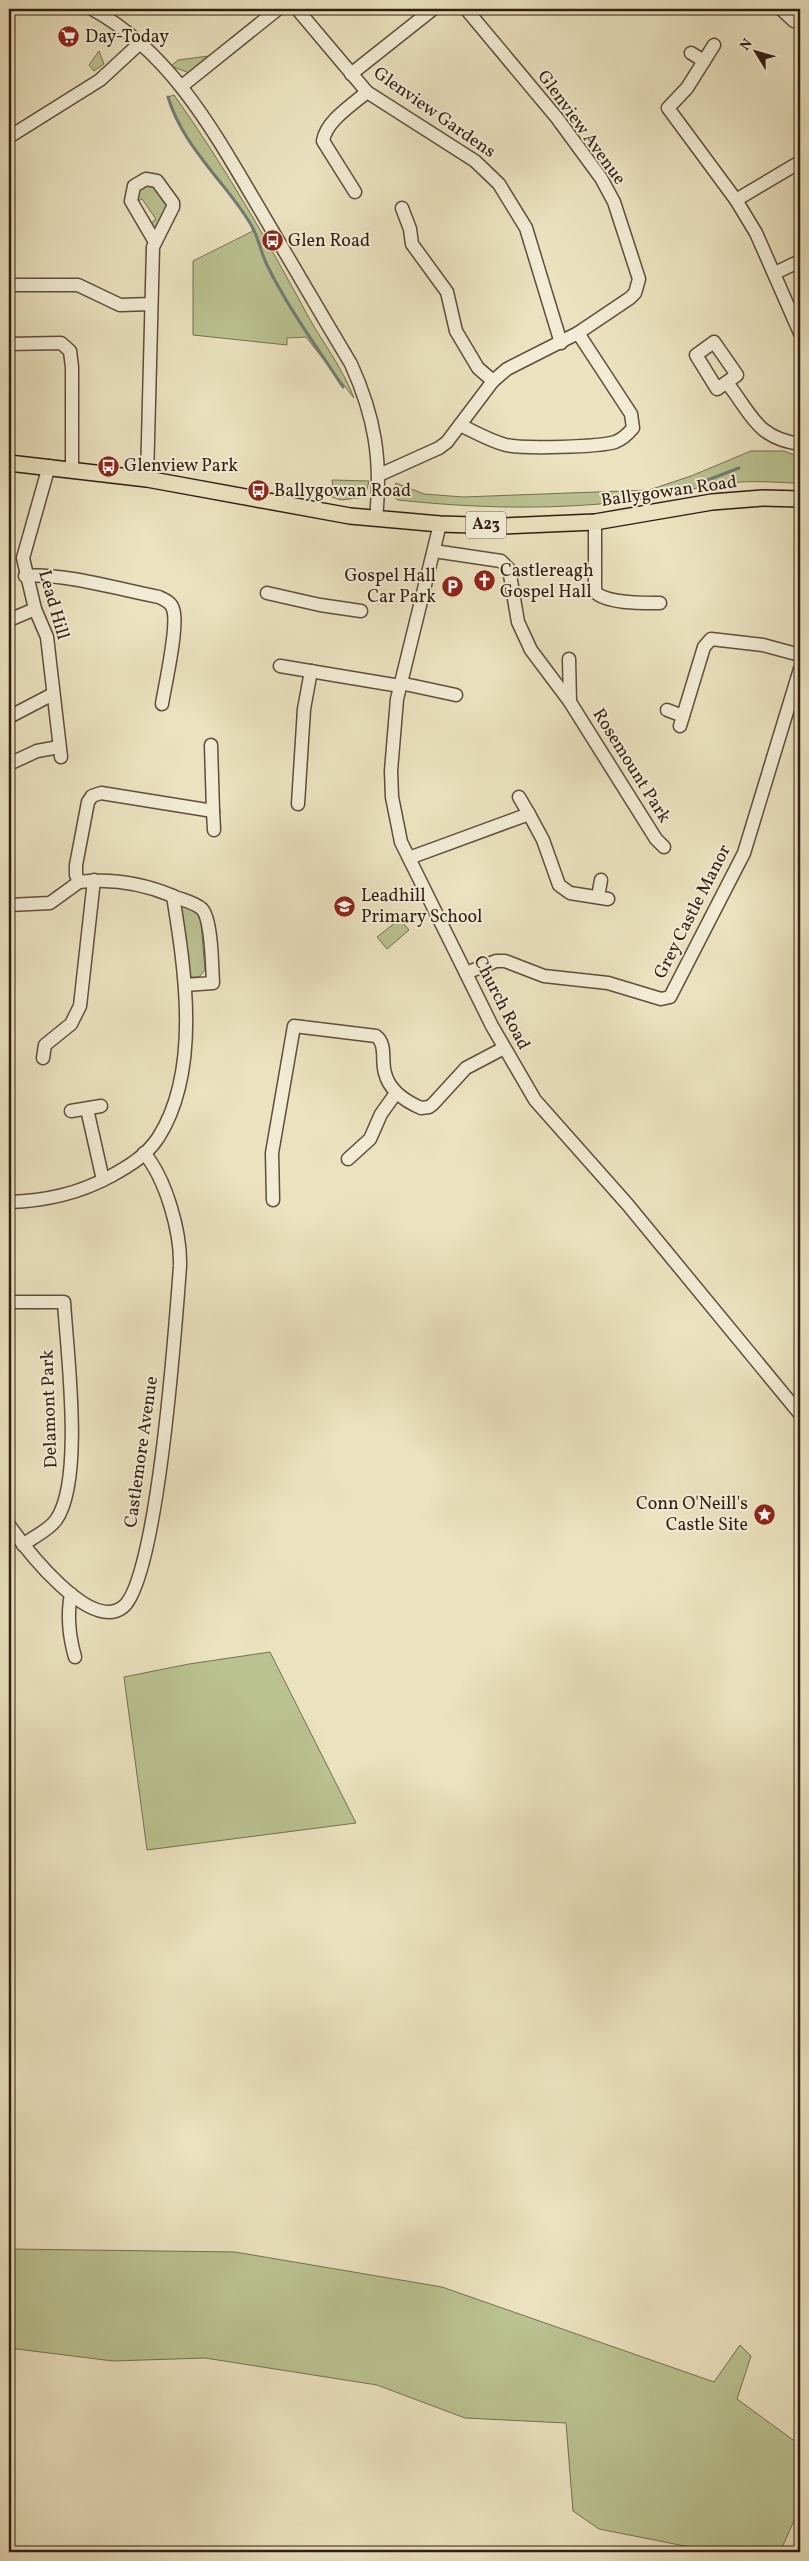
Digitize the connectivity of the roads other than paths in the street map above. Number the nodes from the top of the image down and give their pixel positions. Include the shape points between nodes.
1 (92, 9) edge
2 (278, 9) edge
3 (297, 9) edge
4 (433, 9) edge
5 (466, 9) edge
6 (781, 9) edge
7 (800, 24) edge
8 (140, 42) junction
9 (714, 45) dead end
10 (691, 53) dead end
11 (704, 61) junction
12 (351, 74) junction
13 (182, 86) junction
14 (367, 92) junction
15 (9, 137) edge
16 (800, 162) edge
17 (355, 192) dead end
18 (736, 200) junction
19 (402, 208) dead end
20 (155, 242) junction
21 (800, 261) edge
22 (775, 273) junction
23 (9, 285) edge
24 (151, 304) junction
25 (578, 333) junction
26 (800, 333) edge
27 (561, 343) junction
28 (9, 344) edge
29 (493, 381) junction
30 (728, 384) dead end
31 (460, 425) junction
32 (800, 444) edge
33 (9, 463) edge
34 (49, 466) junction
35 (72, 469) junction
36 (379, 475) junction
37 (147, 479) junction
38 (800, 499) edge
39 (376, 518) junction
40 (595, 522) junction
41 (440, 524) junction
42 (434, 551) junction
43 (26, 576) junction
44 (267, 593) dead end
45 (660, 603) dead end
46 (36, 610) junction
47 (361, 611) dead end
48 (9, 620) edge
49 (800, 655) edge
50 (569, 659) dead end
51 (280, 666) dead end
52 (800, 669) edge
53 (311, 671) junction
54 (400, 684) junction
55 (53, 694) junction
56 (456, 695) dead end
57 (570, 702) junction
58 (162, 704) dead end
59 (667, 710) dead end
60 (9, 717) edge
61 (211, 745) dead end
62 (9, 764) edge
63 (519, 797) dead end
64 (298, 804) dead end
65 (213, 811) junction
66 (528, 814) junction
67 (214, 830) dead end
68 (664, 847) dead end
69 (408, 858) junction
70 (94, 880) junction
71 (601, 880) dead end
72 (79, 882) junction
73 (173, 896) junction
74 (9, 905) edge
75 (466, 973) junction
76 (185, 985) junction
77 (504, 1048) junction
78 (42, 1058) dead end
79 (396, 1093) junction
80 (101, 1106) dead end
81 (87, 1109) junction
82 (71, 1111) dead end
83 (144, 1153) junction
84 (348, 1158) dead end
85 (103, 1180) junction
86 (273, 1200) dead end
87 (9, 1202) edge
88 (14, 1302) dead end
89 (800, 1414) edge
90 (9, 1525) edge
91 (23, 1545) junction
92 (71, 1594) junction
93 (75, 1656) dead end

1 - 8 street
2 - 13 street
3 - 12 street, Glenview Gardens
4 - 12 street
5 - 25 street, Glenview Avenue via 557,118 601,178 614,202 637,271 638,286 630,298
6 - 7 street
8 - 13 street
8 - 15 street via 100,80
9 - 11 street
10 - 11 street
11 - 18 street via 687,88 668,108
12 - 14 street, Glenview Gardens
13 - 36 street via 232,162 351,364 372,419
14 - 17 street via 332,124 323,141
14 - 27 street, Glenview Gardens via 476,161 499,184 526,228
16 - 18 street
18 - 22 street
19 - 29 street via 412,244 446,292 456,331 478,368
20 - 20 street via 173,203 157,181 146,179 134,186 132,201
20 - 24 street
21 - 22 street
22 - 26 street
23 - 24 street via 78,285 120,305
24 - 37 street
25 - 27 street, Glenview Avenue
25 - 31 street via 631,414 633,428 621,439 598,444 507,445
27 - 29 street, Glenview Avenue via 507,369
28 - 35 street via 61,343 70,351
29 - 31 street, Glenview Avenue
30 - 32 street via 762,430 770,436
31 - 36 street, Glenview Avenue via 439,448
33 - 34 main road, Ballygowan Road / A23
34 - 35 main road, Ballygowan Road / A23
34 - 43 street, Lead Hill via 23,558
35 - 37 main road, Ballygowan Road / A23
36 - 39 street
37 - 39 main road, Ballygowan Road / A23 via 314,510
38 - 40 main road, Ballygowan Road / A23 via 712,502
39 - 41 main road, Ballygowan Road / A23
40 - 41 main road, Ballygowan Road / A23 via 504,526
40 - 45 street via 595,592 612,600
41 - 42 street, Church Road
42 - 54 street, Church Road
42 - 57 street, Rosemount Park via 506,564 524,636 538,662
43 - 46 street, Lead Hill
43 - 58 street via 68,579 159,597 169,602 174,610 174,625
44 - 47 street
46 - 48 street
46 - 55 street, Lead Hill via 47,637
49 - 59 street via 764,645 711,639 704,647 682,721
50 - 57 street, Rosemount Park
51 - 53 street
52 - 75 street, Grey Castle Manor via 744,853 670,997 661,999 608,983 544,976 505,961 496,961
53 - 54 street
53 - 64 street via 304,709
54 - 56 street
54 - 69 street, Church Road via 392,761 392,797 401,842
55 - 60 street
55 - 62 street, Lead Hill via 60,752 37,751
57 - 68 street, Rosemount Park
61 - 65 street
63 - 66 street
65 - 67 street
65 - 72 street via 101,793 92,796 88,802 76,865
66 - 69 street
66 - 71 street via 543,840 559,885 570,894 603,898
69 - 75 street, Church Road
70 - 72 street
70 - 73 street via 138,884
70 - 78 street via 80,1006 71,1024 45,1045
72 - 74 street via 50,903
73 - 76 street
73 - 76 street via 195,904 203,911 208,928 213,983
75 - 77 street, Church Road
76 - 83 street via 185,1051 180,1083 158,1138
77 - 79 street via 466,1068 429,1107 421,1108
77 - 89 street, Church Road via 538,1104 628,1205
79 - 84 street via 381,1114 370,1139
79 - 86 street via 385,1073 382,1042 376,1036 288,1025 272,1153
80 - 81 street
81 - 82 street
81 - 85 street
83 - 85 street via 134,1163
83 - 92 street, Castlemore Avenue via 161,1184 180,1244 164,1442 153,1516 141,1569 133,1594 124,1607 104,1612
85 - 87 street via 59,1198
88 - 91 street, Delamont Park via 64,1302 72,1456 63,1508 56,1521
90 - 91 street, Castlemore Avenue
91 - 92 street, Castlemore Avenue via 48,1575
92 - 93 street via 68,1608 70,1640

